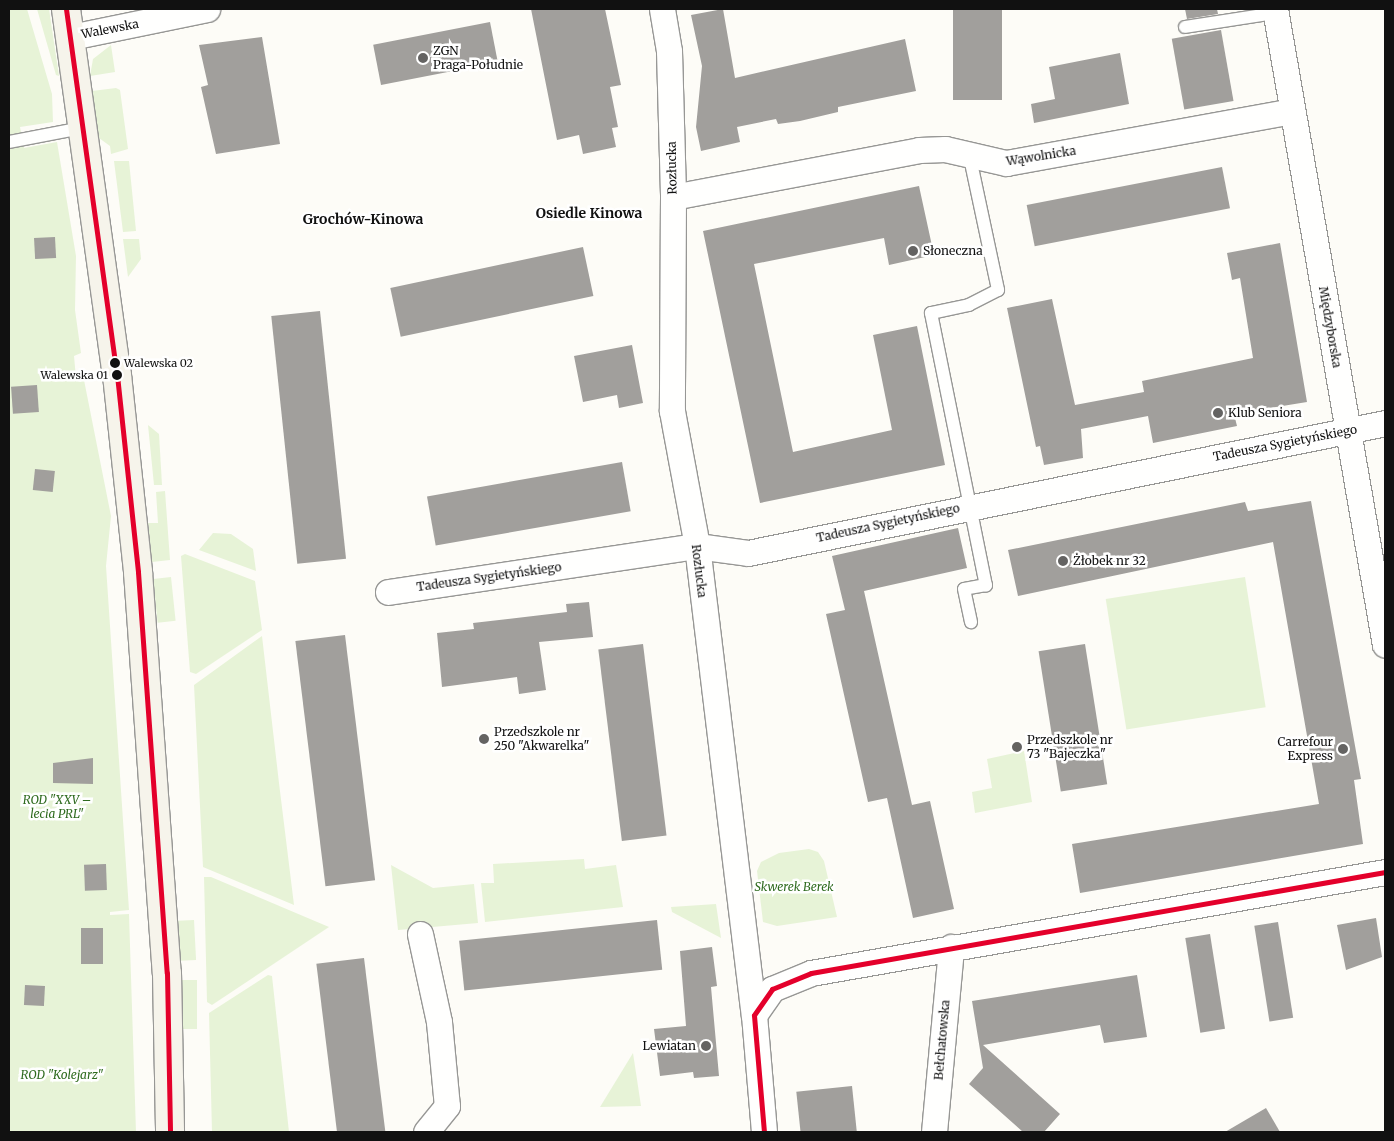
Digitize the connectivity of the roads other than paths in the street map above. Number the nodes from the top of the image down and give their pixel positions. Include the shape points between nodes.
1 (66, 9) edge
2 (208, 9) edge
3 (662, 9) edge
4 (1275, 11) edge
5 (1185, 27) dead end
6 (70, 37) junction
7 (1292, 111) junction
8 (82, 128) junction
9 (9, 142) edge
10 (970, 158) junction
11 (673, 197) junction
12 (1385, 423) edge
13 (1348, 431) junction
14 (971, 506) junction
15 (697, 546) junction
16 (388, 592) dead end
17 (971, 622) dead end
18 (1385, 645) edge
19 (1385, 872) edge
20 (420, 934) dead end
21 (951, 947) junction
22 (754, 1015) junction
23 (170, 1132) edge
24 (426, 1132) edge
25 (764, 1132) edge
26 (934, 1132) edge

1 - 6 street
2 - 6 street, Walewska
3 - 11 street, Rozłucka via 668,51
4 - 5 lane
4 - 7 street, Międzyborska
6 - 8 street
7 - 10 street, Wąwolnicka via 1006,163
7 - 13 street, Międzyborska
8 - 9 lane
8 - 23 street via 117,375 138,582 167,973
10 - 11 street, Wąwolnicka via 945,149 919,150
10 - 14 lane via 998,290 969,305 931,313
11 - 15 street, Rozłucka via 672,411
12 - 13 street, Tadeusza Sygietyńskiego
13 - 14 street, Tadeusza Sygietyńskiego
13 - 18 street, Międzyborska
14 - 15 street, Tadeusza Sygietyńskiego via 748,553
14 - 17 lane via 986,585 964,589
15 - 16 street, Tadeusza Sygietyńskiego
15 - 22 street, Rozłucka
19 - 21 street
20 - 24 street via 439,1022 447,1106
21 - 22 street via 811,973 772,989
21 - 26 street, Bełchatowska
22 - 25 street, Rozłucka

